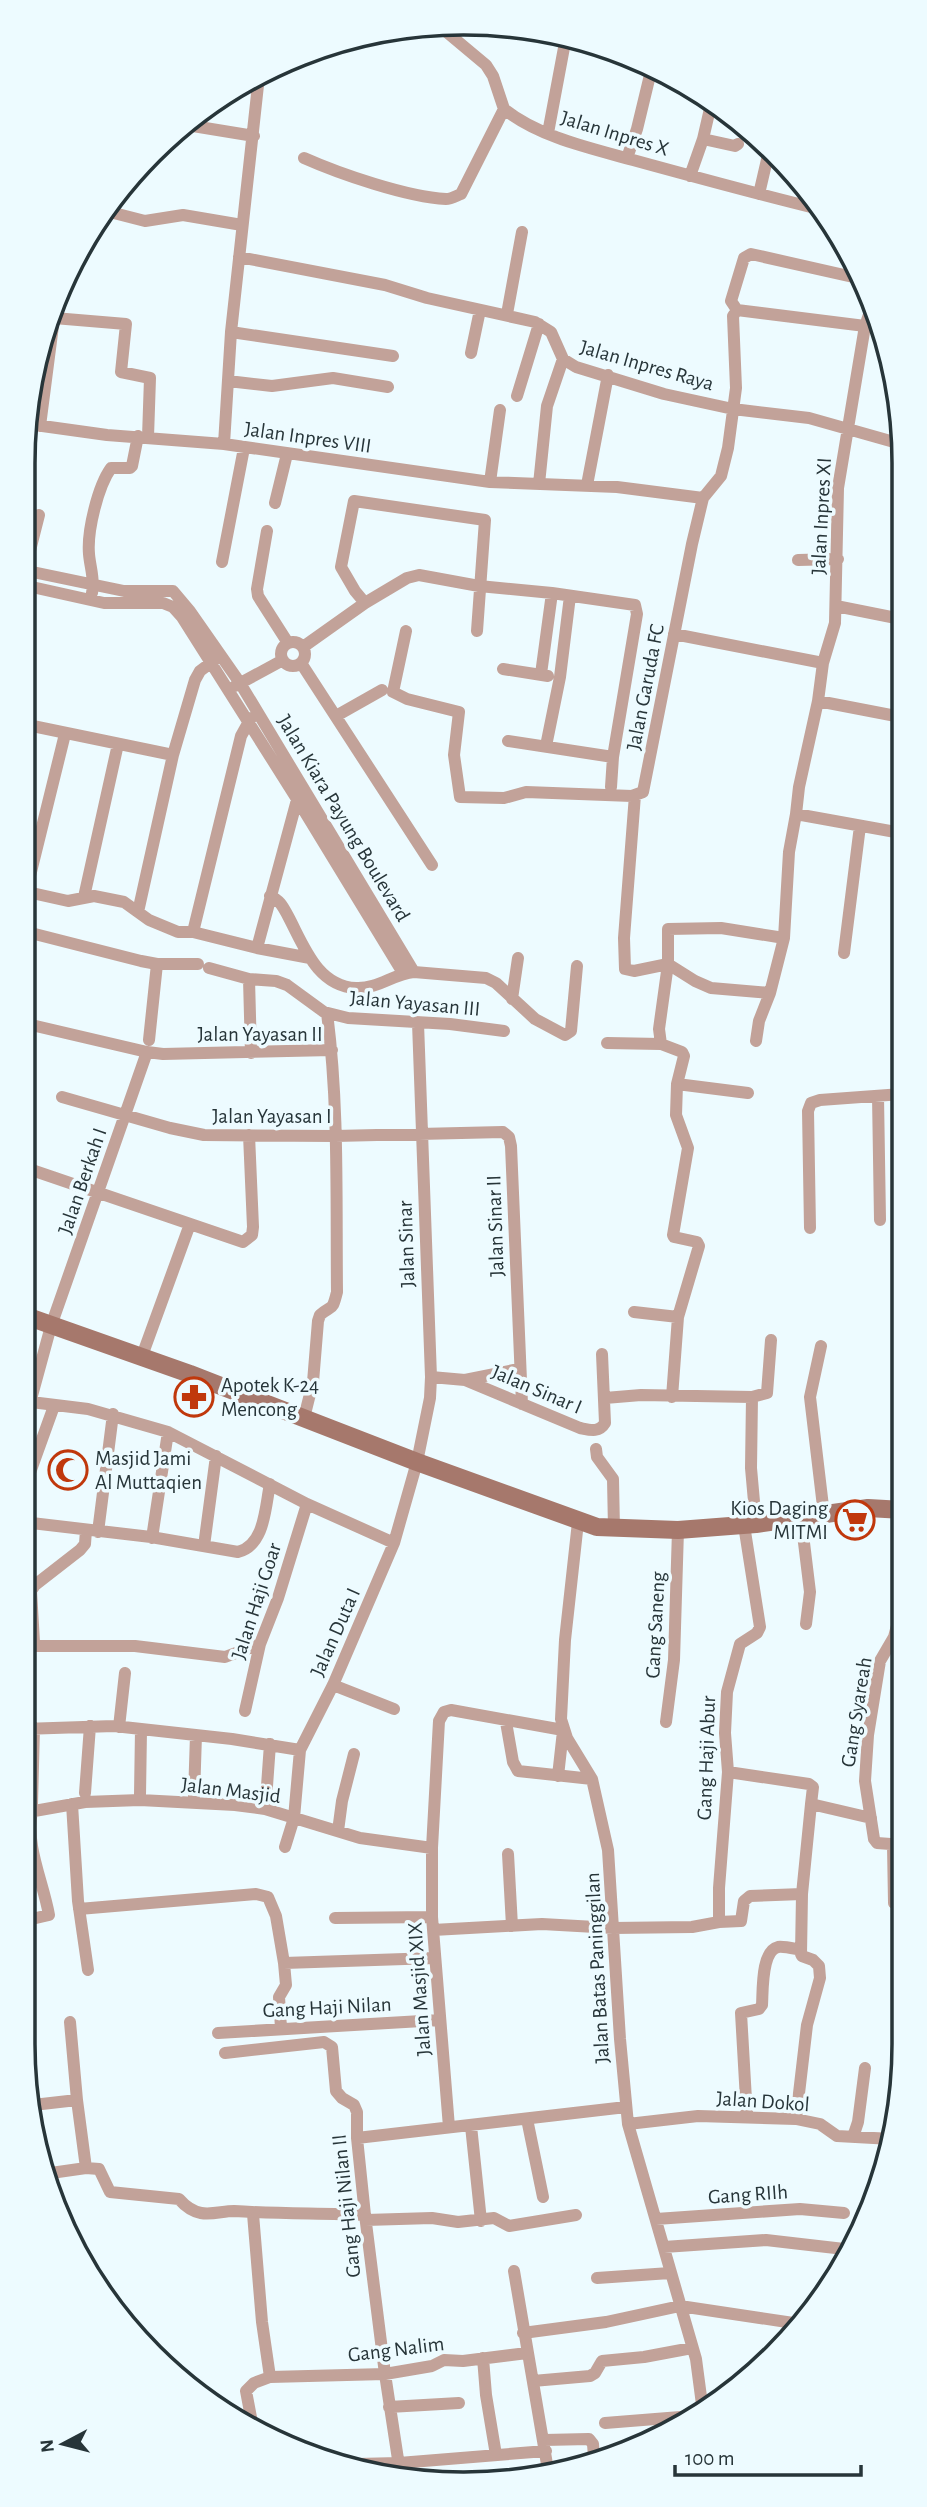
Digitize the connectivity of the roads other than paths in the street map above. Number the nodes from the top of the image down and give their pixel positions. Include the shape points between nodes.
1 (451, 35) edge
2 (564, 47) edge
3 (649, 77) edge
4 (258, 87) edge
5 (504, 109) junction
6 (709, 112) edge
7 (199, 127) edge
8 (548, 133) junction
9 (254, 136) junction
10 (703, 139) junction
11 (738, 144) dead end
12 (304, 158) dead end
13 (627, 159) junction
14 (766, 161) edge
15 (690, 176) junction
16 (759, 194) junction
17 (805, 205) edge
18 (116, 214) edge
19 (242, 225) junction
20 (522, 232) dead end
21 (239, 257) junction
22 (849, 276) edge
23 (480, 310) junction
24 (737, 310) junction
25 (507, 314) junction
26 (61, 319) edge
27 (867, 322) edge
28 (539, 324) junction
29 (866, 326) junction
30 (231, 332) junction
31 (471, 353) dead end
32 (393, 356) dead end
33 (563, 359) junction
34 (608, 375) junction
35 (228, 381) junction
36 (388, 387) dead end
37 (517, 396) dead end
38 (733, 409) junction
39 (500, 410) dead end
40 (37, 425) edge
41 (847, 429) junction
42 (143, 436) junction
43 (891, 441) edge
44 (224, 444) junction
45 (244, 447) junction
46 (288, 454) junction
47 (490, 482) junction
48 (538, 484) junction
49 (587, 485) junction
50 (703, 498) junction
51 (275, 503) dead end
52 (39, 515) dead end
53 (35, 530) edge
54 (267, 531) dead end
55 (838, 559) junction
56 (798, 560) dead end
57 (222, 562) dead end
58 (35, 575) edge
59 (94, 585) junction
60 (480, 586) junction
61 (35, 587) edge
62 (551, 593) junction
63 (570, 596) junction
64 (91, 600) junction
65 (365, 603) junction
66 (836, 606) junction
67 (892, 618) edge
68 (405, 631) dead end
69 (477, 631) dead end
70 (674, 635) junction
71 (288, 643) junction
72 (303, 647) junction
73 (216, 659) junction
74 (283, 660) junction
75 (301, 663) junction
76 (823, 663) junction
77 (503, 669) dead end
78 (541, 674) junction
79 (560, 677) junction
80 (235, 686) junction
81 (382, 690) dead end
82 (818, 701) junction
83 (257, 709) junction
84 (892, 715) edge
85 (336, 716) junction
86 (248, 722) junction
87 (35, 727) edge
88 (65, 734) junction
89 (508, 741) dead end
90 (118, 744) junction
91 (546, 746) junction
92 (173, 755) junction
93 (613, 757) junction
94 (303, 785) junction
95 (611, 787) dead end
96 (635, 795) junction
97 (297, 799) junction
98 (796, 814) junction
99 (860, 826) junction
100 (892, 831) edge
101 (35, 850) edge
102 (432, 865) dead end
103 (35, 894) edge
104 (270, 896) junction
105 (84, 897) junction
106 (138, 912) junction
107 (193, 932) junction
108 (35, 934) edge
109 (784, 938) junction
110 (257, 948) junction
111 (844, 953) dead end
112 (310, 958) junction
113 (518, 958) dead end
114 (157, 964) junction
115 (668, 964) junction
116 (577, 966) dead end
117 (408, 973) junction
118 (249, 979) junction
119 (770, 993) junction
120 (512, 999) junction
121 (327, 1013) junction
122 (418, 1023) junction
123 (35, 1025) edge
124 (504, 1031) dead end
125 (757, 1041) dead end
126 (607, 1043) dead end
127 (661, 1044) junction
128 (148, 1046) junction
129 (331, 1050) junction
130 (251, 1053) junction
131 (677, 1084) junction
132 (748, 1093) dead end
133 (892, 1095) edge
134 (878, 1096) junction
135 (62, 1097) dead end
136 (125, 1114) junction
137 (421, 1132) junction
138 (250, 1135) junction
139 (335, 1136) junction
140 (35, 1171) edge
141 (98, 1191) junction
142 (880, 1220) dead end
143 (190, 1224) junction
144 (810, 1228) dead end
145 (634, 1312) dead end
146 (678, 1317) junction
147 (35, 1320) edge
148 (51, 1326) junction
149 (771, 1340) dead end
150 (821, 1346) dead end
151 (602, 1354) dead end
152 (142, 1356) junction
153 (519, 1369) junction
154 (35, 1377) edge
155 (431, 1377) junction
156 (465, 1380) junction
157 (672, 1397) junction
158 (752, 1397) junction
159 (606, 1398) junction
160 (35, 1403) edge
161 (522, 1404) junction
162 (54, 1406) junction
163 (113, 1414) junction
164 (304, 1418) junction
165 (168, 1432) junction
166 (596, 1449) dead end
167 (216, 1456) junction
168 (35, 1459) edge
169 (417, 1462) junction
170 (270, 1484) junction
171 (307, 1504) junction
172 (892, 1509) edge
173 (824, 1515) junction
174 (801, 1518) junction
175 (578, 1522) junction
176 (35, 1524) edge
177 (750, 1525) junction
178 (614, 1529) junction
179 (678, 1530) junction
180 (92, 1531) junction
181 (152, 1538) junction
182 (394, 1543) junction
183 (204, 1546) junction
184 (35, 1587) edge
185 (806, 1624) dead end
186 (892, 1640) edge
187 (35, 1644) edge
188 (260, 1644) junction
189 (125, 1673) dead end
190 (333, 1685) junction
191 (394, 1709) dead end
192 (245, 1711) dead end
193 (506, 1722) junction
194 (666, 1722) dead end
195 (90, 1726) junction
196 (119, 1727) junction
197 (35, 1729) edge
198 (141, 1730) junction
199 (564, 1730) junction
200 (196, 1735) junction
201 (271, 1744) junction
202 (300, 1750) junction
203 (354, 1754) dead end
204 (728, 1772) junction
205 (558, 1776) junction
206 (592, 1779) junction
207 (85, 1793) dead end
208 (140, 1795) dead end
209 (194, 1796) dead end
210 (266, 1800) dead end
211 (72, 1804) junction
212 (811, 1804) junction
213 (35, 1808) edge
214 (294, 1818) junction
215 (871, 1818) junction
216 (338, 1831) junction
217 (892, 1845) edge
218 (285, 1847) dead end
219 (432, 1848) junction
220 (509, 1854) dead end
221 (35, 1862) edge
222 (802, 1894) junction
223 (79, 1909) junction
224 (432, 1917) junction
225 (35, 1918) edge
226 (335, 1918) dead end
227 (719, 1922) junction
228 (512, 1926) junction
229 (613, 1928) junction
230 (433, 1930) junction
231 (801, 1950) junction
232 (435, 1958) junction
233 (284, 1963) junction
234 (88, 1970) dead end
235 (439, 2020) junction
236 (70, 2022) dead end
237 (281, 2028) junction
238 (218, 2033) dead end
239 (225, 2053) dead end
240 (865, 2068) dead end
241 (77, 2100) junction
242 (40, 2104) edge
243 (626, 2107) junction
244 (747, 2118) junction
245 (527, 2119) junction
246 (796, 2119) junction
247 (628, 2124) junction
248 (471, 2126) junction
249 (449, 2127) junction
250 (853, 2137) junction
251 (357, 2138) junction
252 (881, 2138) edge
253 (86, 2168) junction
254 (55, 2172) edge
255 (543, 2197) dead end
256 (844, 2213) dead end
257 (253, 2214) junction
258 (576, 2215) dead end
259 (365, 2218) junction
260 (656, 2220) junction
261 (481, 2221) junction
262 (664, 2247) junction
263 (840, 2249) edge
264 (514, 2271) dead end
265 (670, 2273) junction
266 (597, 2278) dead end
267 (680, 2305) junction
268 (789, 2322) edge
269 (523, 2333) junction
270 (692, 2348) junction
271 (527, 2353) junction
272 (483, 2358) junction
273 (385, 2374) junction
274 (270, 2377) junction
275 (533, 2381) junction
276 (701, 2401) edge
277 (459, 2403) dead end
278 (389, 2407) junction
279 (250, 2415) edge
280 (673, 2418) edge
281 (605, 2423) dead end
282 (545, 2445) junction
283 (594, 2451) edge
284 (496, 2455) junction
285 (378, 2463) edge
286 (399, 2463) junction
287 (547, 2464) edge
288 (399, 2467) edge

1 - 5 street via 486,65
2 - 8 street
3 - 13 street
4 - 9 street, Jalan Inpres VIII
5 - 8 street, Jalan Inpres X
5 - 12 street via 461,194 448,199 403,191
6 - 10 street
7 - 9 street
8 - 13 street, Jalan Inpres X
9 - 19 street, Jalan Inpres VIII
10 - 11 street
10 - 15 street
13 - 15 street, Jalan Inpres X
14 - 16 street
15 - 16 street, Jalan Inpres X
16 - 17 street, Jalan Inpres X
18 - 19 street via 145,221 183,215
19 - 21 street, Jalan Inpres VIII
20 - 25 street
21 - 23 street via 385,285
21 - 30 street, Jalan Inpres VIII
22 - 24 street, Jalan Garuda FC via 751,254 744,258 731,301
23 - 25 street
23 - 31 street
24 - 29 street
24 - 38 street, Jalan Garuda FC via 733,316
25 - 28 street
26 - 42 street via 126,324 121,372 150,378
27 - 29 street
28 - 33 street, Jalan Inpres Raya via 551,332
28 - 37 street
29 - 41 street
30 - 32 street
30 - 35 street, Jalan Inpres VIII
33 - 34 street, Jalan Inpres Raya via 576,368
33 - 48 street via 547,406
34 - 38 street, Jalan Inpres Raya via 664,394
34 - 49 street
35 - 36 street via 272,386 334,378
35 - 44 street, Jalan Inpres VIII
38 - 41 street, Jalan Inpres Raya via 809,418
38 - 50 street, Jalan Garuda FC via 721,476
39 - 47 street
40 - 42 street
41 - 43 street, Jalan Inpres Raya
41 - 55 street, Jalan Inpres XI via 838,488
42 - 44 street
42 - 59 street via 130,468 111,468 95,508 89,551
44 - 45 street, Jalan Inpres VIII
45 - 46 street, Jalan Inpres VIII
45 - 57 street
46 - 47 street, Jalan Inpres VIII
46 - 51 street
47 - 48 street, Jalan Inpres VIII
48 - 49 street, Jalan Inpres VIII
49 - 50 street, Jalan Inpres VIII
50 - 70 street, Jalan Garuda FC
52 - 53 street
54 - 71 street via 258,596
55 - 56 street
55 - 66 street, Jalan Inpres XI
58 - 59 street
59 - 64 street
59 - 73 street via 124,591 173,591
60 - 62 street
60 - 65 street via 419,575
60 - 65 street via 485,520 357,500 341,567
60 - 69 street
61 - 64 street
62 - 63 street
62 - 78 street
63 - 79 street
63 - 93 street via 630,603 637,609
64 - 73 street via 173,607
65 - 72 street
66 - 67 street
66 - 76 street, Jalan Inpres XI
68 - 96 street via 393,692 459,712 454,755 458,793 463,799 504,798 526,792
70 - 76 street
70 - 96 street, Jalan Garuda FC via 646,786
71 - 72 street
71 - 74 street via 281,654
72 - 75 street
73 - 80 street
73 - 92 street via 195,680
74 - 75 street via 288,665
74 - 80 street
75 - 85 street
76 - 82 street, Jalan Inpres XI
77 - 78 street
78 - 79 street
79 - 91 street
80 - 83 street, Jalan Kiara Payung Boulevard
80 - 86 street, Jalan Kiara Payung Boulevard
81 - 85 street
82 - 84 street
82 - 98 street, Jalan Inpres XI
83 - 86 street
83 - 94 street, Jalan Kiara Payung Boulevard
85 - 102 street
86 - 97 street, Jalan Kiara Payung Boulevard
86 - 107 street
87 - 88 street
88 - 90 street
88 - 101 street
89 - 91 street
90 - 92 street
90 - 105 street
91 - 93 street
92 - 106 street
93 - 95 street
94 - 97 street
94 - 117 street, Jalan Kiara Payung Boulevard
96 - 115 street via 625,969
97 - 104 street
97 - 117 street, Jalan Kiara Payung Boulevard
98 - 99 street
98 - 109 street, Jalan Inpres XI
99 - 100 street
99 - 111 street
103 - 105 street via 68,901
104 - 110 street
104 - 112 street via 282,905
105 - 106 street via 124,902
106 - 107 street via 178,932
107 - 110 street
108 - 114 street, Jalan Yayasan III
109 - 115 street via 721,928 669,929
109 - 119 street, Jalan Inpres XI
110 - 112 street
112 - 117 street via 331,982 348,987 377,985
113 - 120 street
114 - 118 street, Jalan Yayasan III via 203,966
114 - 128 street
115 - 119 street via 712,988
115 - 127 street
116 - 120 street via 570,1034 535,1019
117 - 120 street via 486,978
118 - 121 street, Jalan Yayasan III via 287,985
118 - 130 street
119 - 125 street, Jalan Inpres XI
121 - 122 street, Jalan Yayasan III via 366,1021
121 - 129 street
122 - 124 street, Jalan Yayasan III
122 - 137 street, Jalan Sinar
123 - 128 street, Jalan Yayasan II
126 - 127 street
127 - 131 street via 683,1054
128 - 130 street, Jalan Yayasan II
128 - 136 street, Jalan Berkah I
129 - 130 street, Jalan Yayasan II
129 - 139 street, Jalan Yayasan II
131 - 132 street
131 - 146 street via 678,1123 688,1148 673,1235 699,1244
133 - 134 street
134 - 142 street
134 - 144 street via 811,1103
135 - 136 street, Jalan Yayasan I
136 - 138 street, Jalan Yayasan I via 192,1133
136 - 141 street, Jalan Berkah I
137 - 139 street, Jalan Yayasan I
137 - 153 street, Jalan Sinar II via 497,1130 509,1138
137 - 155 street, Jalan Sinar
138 - 139 street, Jalan Yayasan I
138 - 143 street via 253,1227 248,1240 237,1241
139 - 164 street, Jalan Yayasan II via 337,1292 331,1310 320,1315
140 - 141 street
141 - 143 street
141 - 148 street, Jalan Berkah I
143 - 152 street
145 - 146 street
146 - 157 street
147 - 148 main road
148 - 152 main road
148 - 154 street, Jalan Berkah I
149 - 158 street via 767,1393
150 - 173 street via 810,1397
151 - 159 street, Jalan Sinar I
152 - 164 main road
153 - 156 street, Jalan Sinar I
153 - 161 street, Jalan Sinar II
155 - 156 street, Jalan Sinar I
155 - 169 street, Jalan Sinar
156 - 161 street, Jalan Sinar I
157 - 158 street
157 - 159 street
158 - 177 street
159 - 161 street, Jalan Sinar I via 605,1423 593,1431
160 - 162 street
162 - 163 street
162 - 168 street
163 - 165 street
163 - 180 street via 106,1482
164 - 169 main road
165 - 167 street
165 - 181 street
166 - 178 street via 613,1479
167 - 170 street
167 - 183 street
169 - 175 main road
169 - 182 street, Jalan Duta I
170 - 171 street
170 - 183 street via 253,1546 238,1552
171 - 182 street
171 - 188 street, Jalan Haji Goar
172 - 173 main road
173 - 174 main road
174 - 177 main road
174 - 185 street via 810,1592
175 - 178 main road
175 - 199 street, Jalan Batas Paninggilan via 565,1640
176 - 180 street
177 - 179 main road
177 - 204 street, Gang Haji Abur via 760,1627 738,1647 727,1692
178 - 179 main road
179 - 194 street, Gang Saneng via 674,1660
180 - 181 street
180 - 184 street via 80,1550
181 - 183 street
182 - 190 street, Jalan Duta I
186 - 215 street, Gang Syareah via 880,1661 867,1735 865,1781
187 - 188 street via 135,1646 225,1657
188 - 192 street, Jalan Haji Goar
189 - 196 street
190 - 191 street
190 - 202 street, Jalan Duta I
193 - 199 street
193 - 205 street via 517,1771
193 - 219 street, Jalan Masjid XIX via 451,1710 442,1715
195 - 196 street
195 - 197 street
195 - 207 street
196 - 198 street
198 - 200 street
198 - 208 street
199 - 205 street
199 - 206 street, Jalan Batas Paninggilan
200 - 201 street
200 - 209 street
201 - 202 street
201 - 210 street
202 - 214 street, Jalan Duta I
203 - 216 street
204 - 212 street via 809,1784 813,1787
204 - 227 street, Gang Haji Abur
205 - 206 street
206 - 229 street, Jalan Batas Paninggilan via 608,1850
211 - 213 street, Jalan Masjid
211 - 214 street, Jalan Masjid via 139,1800 235,1805
211 - 223 street
212 - 215 street
212 - 222 street
214 - 216 street, Jalan Masjid
214 - 218 street, Jalan Duta I
215 - 217 street, Gang Syareah via 876,1841
216 - 219 street, Jalan Masjid via 377,1842
219 - 224 street, Jalan Masjid XIX
220 - 228 street
221 - 225 street via 49,1915
222 - 227 street via 750,1896 744,1901 741,1922
222 - 231 street
223 - 233 street via 263,1894 273,1903
223 - 234 street
224 - 226 street
224 - 230 street, Jalan Masjid XIX
227 - 229 street
228 - 229 street
228 - 230 street
229 - 243 street, Jalan Batas Paninggilan
230 - 232 street, Jalan Masjid XIX
231 - 244 street via 778,1947 769,1952 762,2005 741,2013
231 - 246 street via 802,1956 819,1966 820,1978 807,2025
232 - 233 street
232 - 235 street, Jalan Masjid XIX
233 - 237 street
235 - 237 street, Gang Haji Nilan
235 - 249 street, Jalan Masjid XIX
236 - 241 street
237 - 238 street, Gang Haji Nilan
239 - 251 street, Gang Haji Nilan II via 328,2043 334,2051 336,2091 357,2112
240 - 250 street
241 - 242 street
241 - 253 street
243 - 245 street
243 - 247 street, Jalan Batas Paninggilan
244 - 246 street, Jalan Dokol
244 - 247 street, Jalan Dokol via 698,2116
245 - 248 street
245 - 255 street
246 - 250 street, Jalan Dokol via 820,2124 837,2136
247 - 260 street, Jalan Batas Paninggilan
248 - 249 street
248 - 261 street
249 - 251 street
250 - 252 street, Jalan Dokol
251 - 259 street, Gang Haji Nilan II
253 - 254 street
253 - 257 street via 99,2169 110,2192 117,2194 178,2199 203,2214
256 - 260 street, Gang RIIh via 800,2209
257 - 259 street via 302,2212
257 - 274 street
258 - 261 street via 509,2226 494,2218
259 - 261 street
259 - 273 street, Gang Haji Nilan II
260 - 262 street, Jalan Batas Paninggilan
262 - 263 street via 766,2240
262 - 265 street, Jalan Batas Paninggilan
264 - 269 street
265 - 266 street
265 - 267 street, Jalan Batas Paninggilan
267 - 268 street
267 - 269 street via 606,2322
267 - 270 street, Jalan Batas Paninggilan
269 - 271 street
270 - 275 street via 602,2361 590,2376
270 - 276 street, Jalan Batas Paninggilan
271 - 272 street, Gang Nalim
271 - 275 street
272 - 273 street, Gang Nalim via 444,2360
272 - 284 street
273 - 274 street, Gang Nalim
273 - 278 street, Gang Haji Nilan II
274 - 279 street via 248,2387
275 - 282 street
277 - 278 street
278 - 286 street, Gang Haji Nilan II
280 - 281 street
282 - 283 street via 589,2439
282 - 284 street
282 - 287 street
284 - 286 street
285 - 286 street
286 - 288 street, Gang Haji Nilan II

